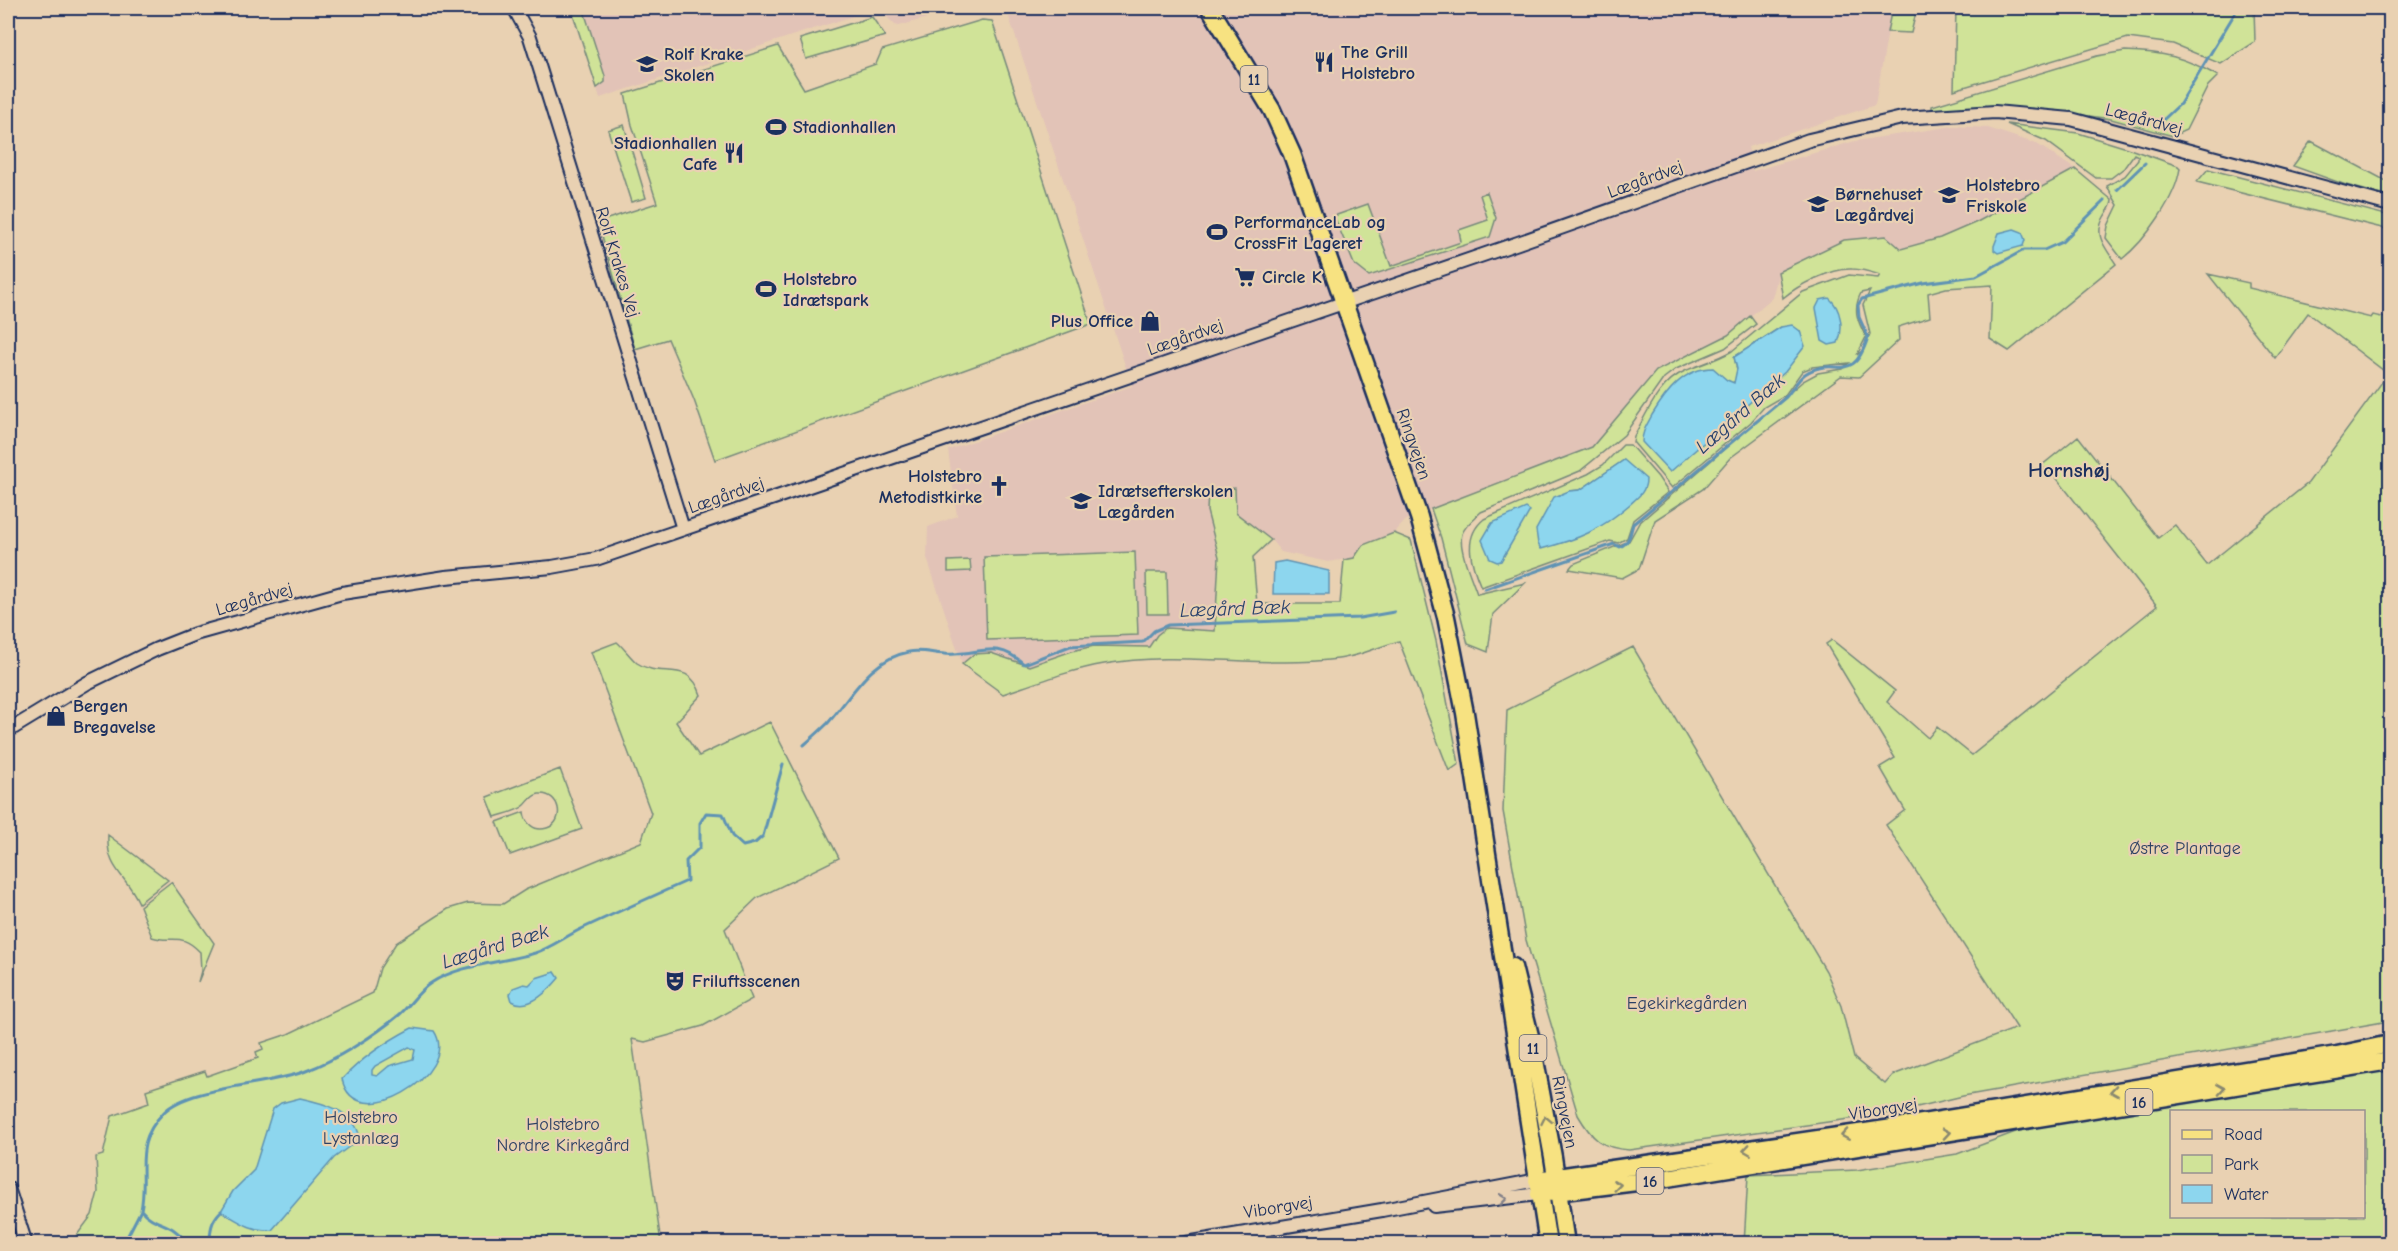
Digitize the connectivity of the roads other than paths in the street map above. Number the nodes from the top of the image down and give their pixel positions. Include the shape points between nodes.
1 (514, 8) edge
2 (1210, 8) edge
3 (2391, 205) edge
4 (1344, 302) junction
5 (683, 529) junction
6 (8, 731) edge
7 (1499, 921) junction
8 (2391, 1044) edge
9 (2391, 1049) edge
10 (2391, 1061) edge
11 (2338, 1062) junction
12 (2391, 1066) edge
13 (1558, 1185) junction
14 (1538, 1187) junction
15 (8, 1188) edge
16 (26, 1244) edge
17 (1180, 1244) edge
18 (1548, 1244) edge
19 (1566, 1244) edge

1 - 5 street, Rolf Krakes Vej via 530,37
2 - 4 main road, Ringvejen / 11 via 1286,138
3 - 4 street, Lægårdvej via 2070,119 1995,112 1943,114 1902,118 1809,140
4 - 5 street, Lægårdvej
4 - 7 main road, Ringvejen / 11 via 1419,516 1437,580 1466,713
5 - 6 street, Lægårdvej via 596,559 342,593 195,634 87,683
13 -> 7 main road, Ringvejen / 11 via 1532,1044
7 - 14 main road, Ringvejen / 11
8 - 11 main road, Viborgvej / 16
9 - 11 main road
10 - 11 main road, Viborgvej / 16
11 - 12 main road
11 - 13 main road, Viborgvej / 16 via 1886,1129
13 - 14 main road, Viborgvej / 16
13 - 19 main road, Ringvejen / 11
14 - 17 street, Viborgvej
14 - 18 main road, Ringvejen / 11
15 - 16 street

